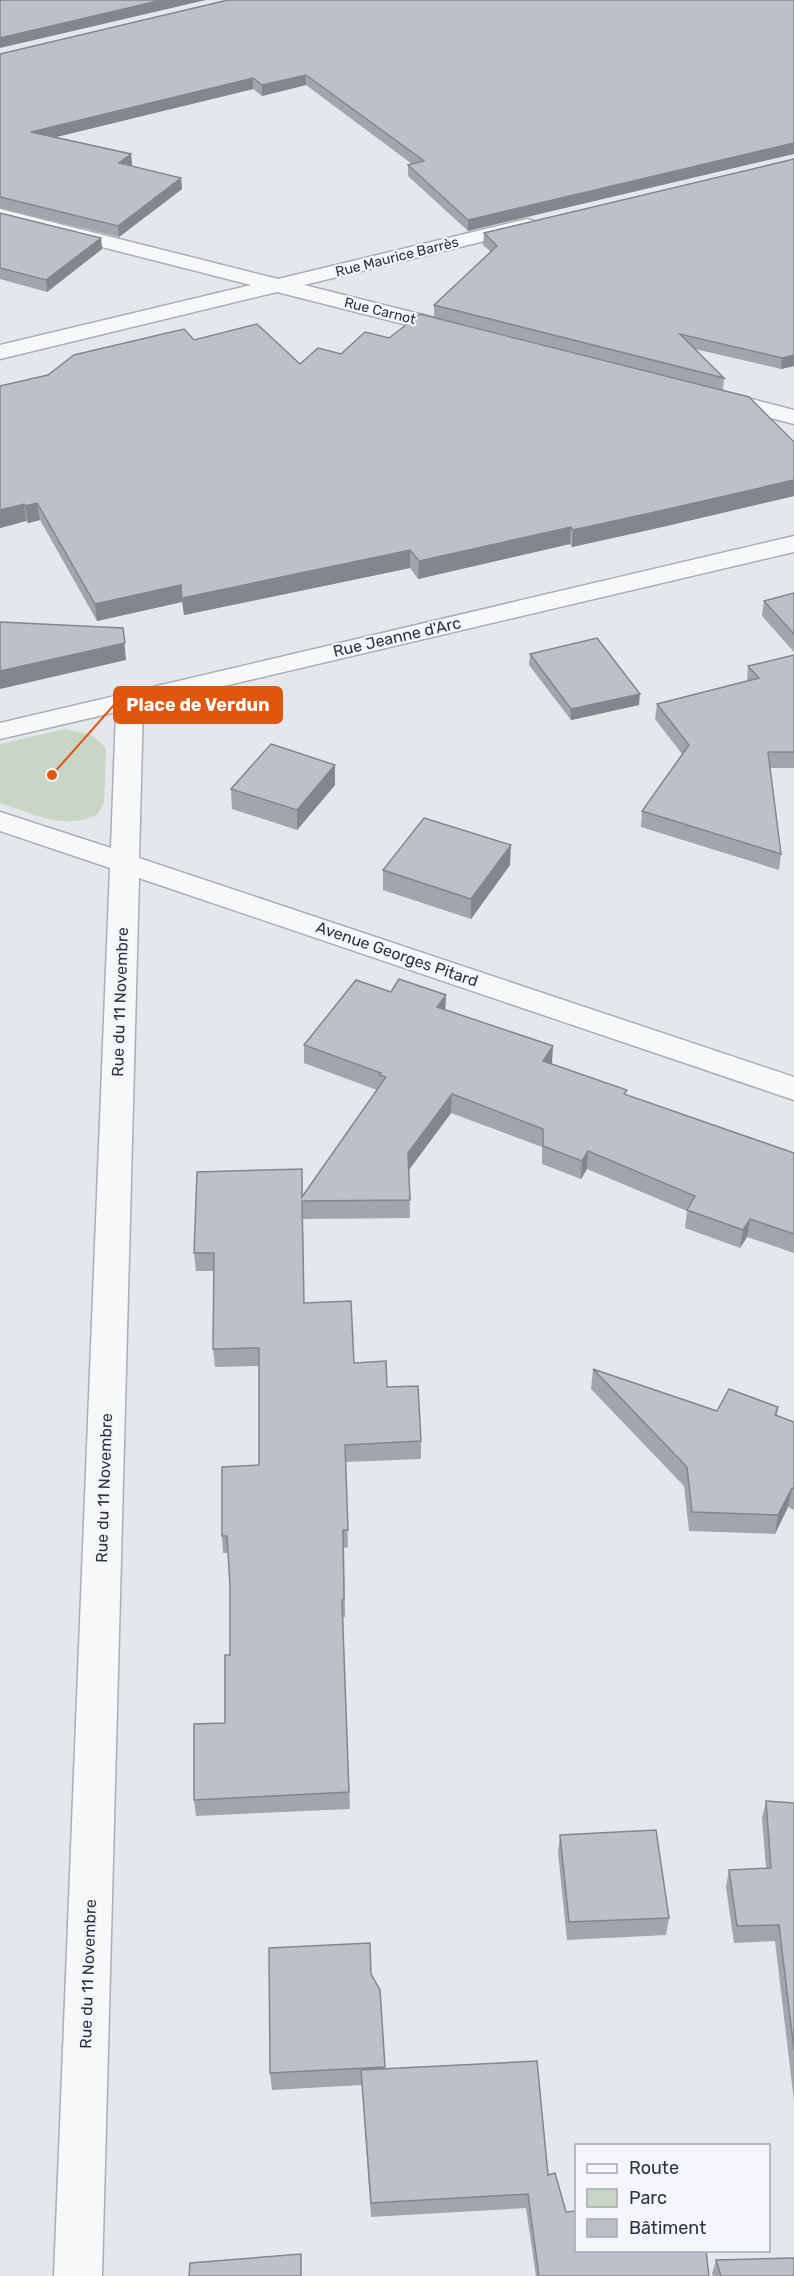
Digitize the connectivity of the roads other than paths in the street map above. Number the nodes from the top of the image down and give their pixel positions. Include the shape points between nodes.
1 (0, 215) edge
2 (541, 222) edge
3 (276, 285) junction
4 (472, 335) edge
5 (0, 352) edge
6 (702, 393) edge
7 (794, 417) edge
8 (794, 544) edge
9 (130, 700) junction
10 (0, 731) edge
11 (0, 820) edge
12 (125, 862) junction
13 (794, 1089) edge
14 (78, 2276) edge

1 - 3 street, Rue Carnot
2 - 3 street, Rue Maurice Barrès
3 - 4 street, Rue Carnot
3 - 5 street, Rue Maurice Barrès
6 - 7 street
8 - 9 street, Rue Jeanne d'Arc
9 - 10 street, Rue Jeanne d'Arc
9 - 12 street, Rue du 11 Novembre
11 - 12 street, Avenue Georges Pitard
12 - 13 street, Avenue Georges Pitard
12 - 14 street, Rue du 11 Novembre

